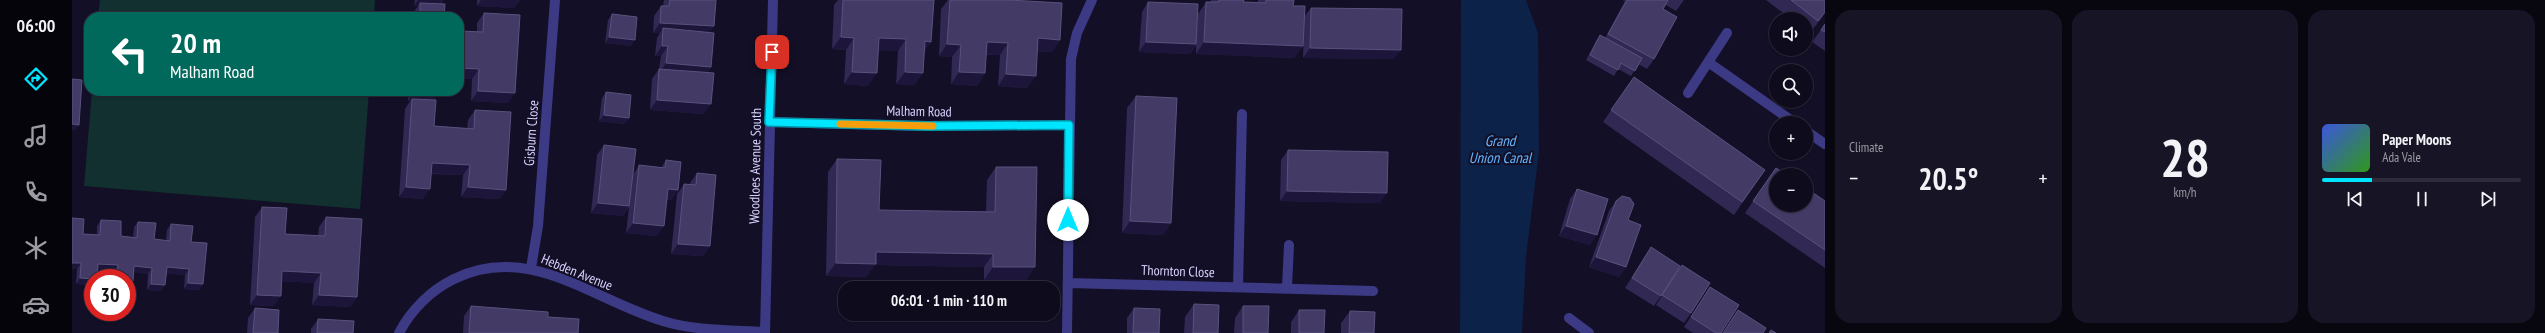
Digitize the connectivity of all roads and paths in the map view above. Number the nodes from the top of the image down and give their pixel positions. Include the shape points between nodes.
1 (555, 0) edge
2 (773, 0) edge
3 (1092, 0) edge
4 (1727, 33) dead end
5 (1708, 62) junction
6 (1688, 93) dead end
7 (1242, 114) dead end
8 (1785, 116) edge
9 (769, 122) junction
10 (1069, 125) junction
11 (1813, 136) edge
12 (1825, 144) edge
13 (1289, 245) dead end
14 (531, 268) junction
15 (1068, 283) junction
16 (1238, 287) junction
17 (1287, 287) junction
18 (1372, 291) dead end
19 (1569, 318) dead end
20 (765, 332) edge
21 (400, 333) edge
22 (1067, 333) edge
23 (1589, 333) edge

1 - 14 street, Gisburn Close via 538,226
2 - 9 street, Woodloes Avenue South
3 - 10 street via 1074,44
4 - 5 street
5 - 6 street
5 - 8 street
7 - 16 street
9 - 10 street, Malham Road via 928,126
9 - 20 street, Woodloes Avenue South
10 - 15 street
11 - 12 street
13 - 17 street
14 - 20 street, Hebden Avenue via 551,274 631,311 664,322 683,326
14 - 21 street, Hebden Avenue via 491,267 462,275 438,287 417,307
15 - 16 street, Thornton Close
15 - 22 street
16 - 17 street, Thornton Close
17 - 18 street, Thornton Close
19 - 23 street

